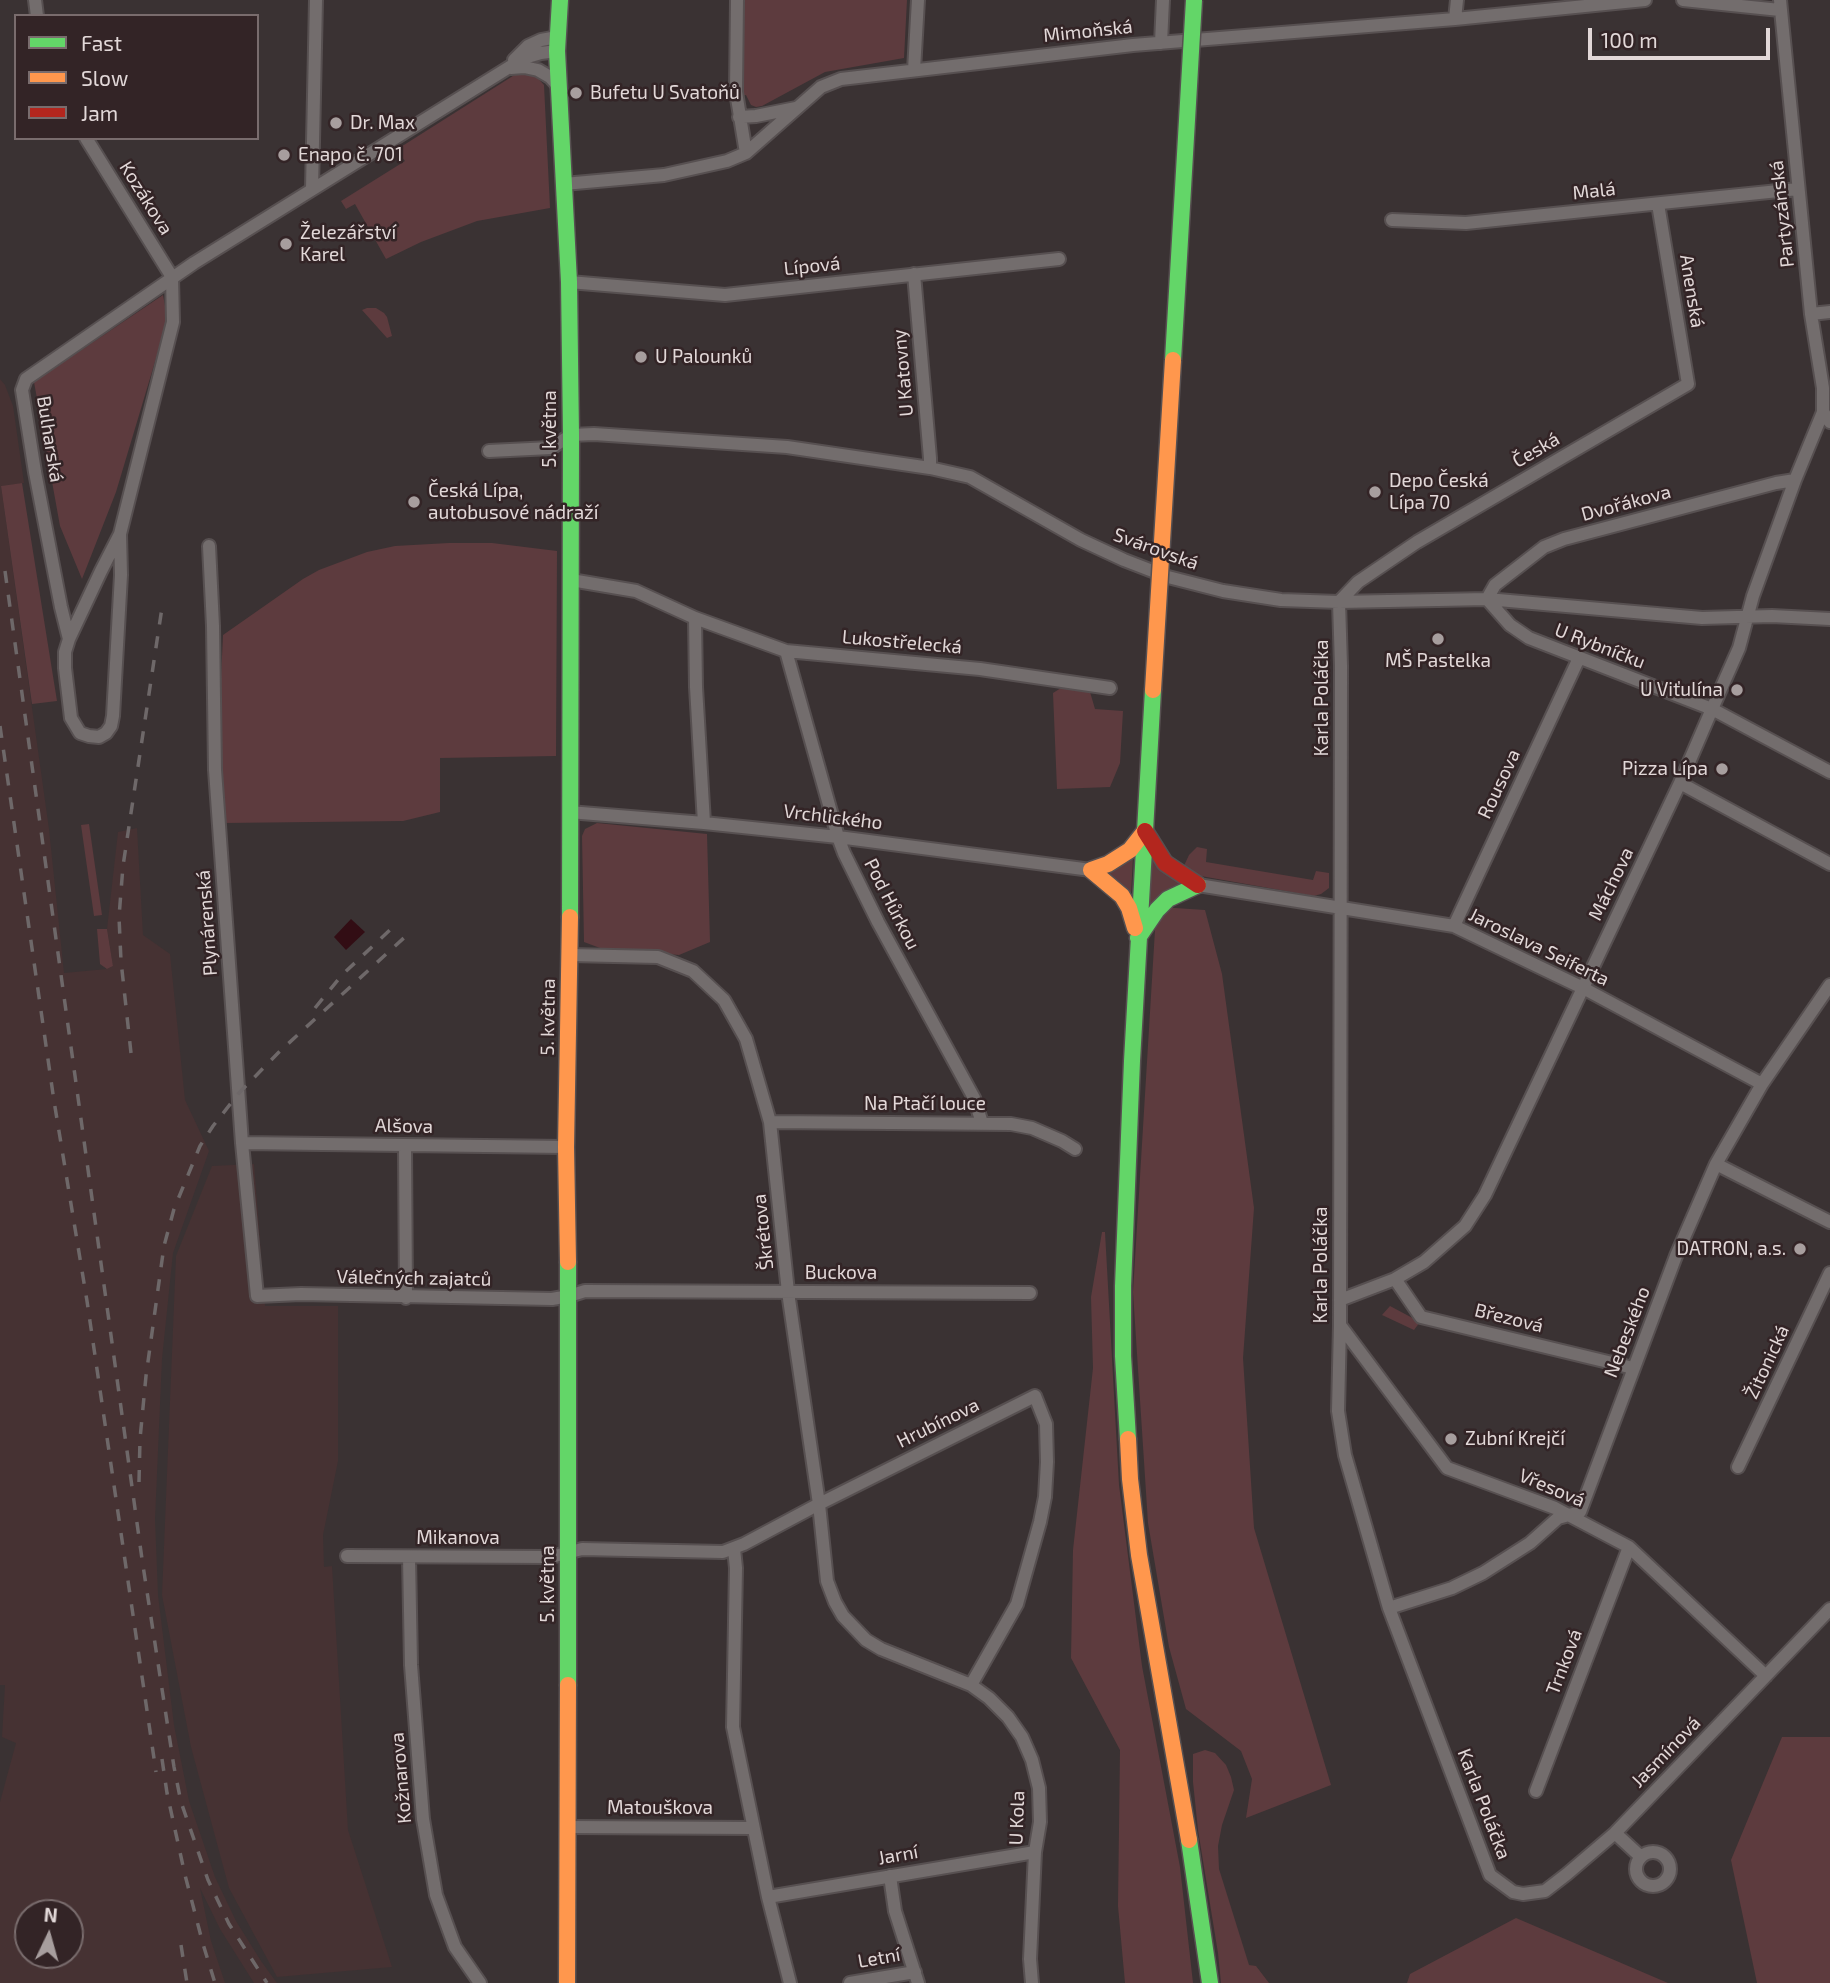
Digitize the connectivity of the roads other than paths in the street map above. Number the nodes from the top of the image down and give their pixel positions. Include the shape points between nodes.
1 (316, 0) edge
2 (559, 0) edge
3 (737, 0) edge
4 (918, 0) edge
5 (1163, 0) edge
6 (1194, 0) edge
7 (1457, 0) edge
8 (1645, 0) edge
9 (1683, 0) edge
10 (1780, 5) edge
11 (1455, 19) junction
12 (1161, 43) junction
13 (557, 44) junction
14 (507, 68) junction
15 (914, 70) junction
16 (559, 87) junction
17 (796, 108) junction
18 (738, 117) junction
19 (87, 140) edge
20 (746, 153) junction
21 (564, 184) junction
22 (1798, 188) junction
23 (312, 189) junction
24 (1658, 204) junction
25 (1392, 220) dead end
26 (1059, 259) dead end
27 (914, 274) junction
28 (172, 278) junction
29 (569, 282) junction
30 (1830, 312) edge
31 (1811, 314) junction
32 (1688, 384) joint
33 (1827, 417) edge
34 (571, 435) junction
35 (489, 451) dead end
36 (930, 468) junction
37 (1795, 480) junction
38 (120, 534) junction
39 (209, 546) dead end
40 (572, 580) junction
41 (1487, 599) junction
42 (1339, 602) junction
43 (1748, 617) junction
44 (695, 618) junction
45 (1830, 619) edge
46 (69, 639) junction
47 (786, 651) junction
48 (1579, 658) junction
49 (1110, 688) dead end
50 (1712, 709) junction
51 (1830, 772) edge
52 (1680, 783) junction
53 (569, 812) junction
54 (704, 823) junction
55 (1145, 831) junction
56 (838, 836) junction
57 (1830, 864) edge
58 (1091, 870) junction
59 (1198, 885) junction
60 (1341, 908) junction
61 (1454, 926) junction
62 (1138, 939) junction
63 (570, 954) junction
64 (1830, 985) edge
65 (1583, 988) junction
66 (1762, 1084) junction
67 (770, 1122) junction
68 (982, 1123) junction
69 (243, 1143) junction
70 (405, 1146) junction
71 (566, 1147) junction
72 (1074, 1149) dead end
73 (1716, 1164) junction
74 (1830, 1222) edge
75 (1830, 1273) edge
76 (1395, 1279) junction
77 (788, 1292) junction
78 (1030, 1293) dead end
79 (257, 1296) joint
80 (569, 1296) junction
81 (406, 1298) junction
82 (1340, 1300) junction
83 (1340, 1325) junction
84 (1633, 1368) junction
85 (1738, 1467) dead end
86 (819, 1503) junction
87 (1568, 1515) junction
88 (1629, 1547) junction
89 (734, 1549) junction
90 (569, 1553) junction
91 (347, 1556) dead end
92 (409, 1557) junction
93 (1389, 1608) junction
94 (1830, 1609) edge
95 (852, 1628) joint
96 (1766, 1676) junction
97 (971, 1685) junction
98 (1536, 1791) dead end
99 (567, 1827) junction
100 (753, 1828) junction
101 (1615, 1833) junction
102 (1035, 1852) junction
103 (1642, 1857) dead end
104 (890, 1876) junction
105 (1513, 1892) joint
106 (768, 1897) junction
107 (916, 1977) edge
108 (480, 1983) edge
109 (567, 1983) edge
110 (790, 1983) edge
111 (850, 1983) edge
112 (1032, 1983) edge
113 (1210, 1983) edge

1 - 23 street
2 - 13 main road, 5. května
3 - 18 street
4 - 15 street
5 - 12 street
6 - 55 main road, bridge
7 - 11 street
8 - 11 street, Mimoňská
9 - 10 street
10 - 22 street, Partyzánská
11 - 12 street, Mimoňská
12 - 15 street, Mimoňská
13 - 14 street, Bulharská
13 - 16 main road, 5. května
14 - 16 street via 538,70
14 - 23 street, Bulharská
15 - 17 street, Mimoňská via 831,82
16 - 21 main road, 5. května
17 - 18 street
17 - 20 street, Mimoňská
18 - 20 street
19 - 28 street, Kozákova
20 - 21 street, Mimoňská via 664,176
21 - 29 main road, 5. května
22 - 24 street, Malá
22 - 31 street, Partyzánská
23 - 28 street, Bulharská
24 - 25 street, Malá via 1466,223
24 - 32 street, Anenská
26 - 27 street, Lípová
27 - 29 street, Lípová via 725,295
27 - 36 street, U Katovny
28 - 38 street, Bulharská via 173,322
28 - 46 street, Bulharská via 26,379 22,390
29 - 34 main road, 5. května
30 - 31 street
31 - 33 street, Partyzánská
32 - 42 street, Česká via 1417,542 1358,582
33 - 37 street, Máchova
34 - 35 street via 551,448
34 - 36 street, Svárovská via 787,447
34 - 40 main road, 5. května
36 - 42 street, Svárovská via 970,477 1081,540 1168,577 1281,600
37 - 41 street, Dvořákova via 1564,539 1544,547 1495,585
37 - 43 street, Máchova
38 - 46 street, Bulharská
38 - 46 street, Bulharská via 113,716 111,726 99,737 80,733 71,718 65,668
39 - 69 street, Plynárenská via 215,770
40 - 44 street, Lukostřelecká via 636,591
40 - 53 main road, 5. května
41 - 42 street, Svárovská
41 - 43 street, Svárovská via 1702,618
41 - 48 street, U Rybníčku via 1529,638
42 - 60 street, Karla Poláčka
43 - 45 street, Svárovská
43 - 50 street, Máchova
44 - 47 street, Lukostřelecká
44 - 54 street
47 - 49 street, Lukostřelecká via 980,669
47 - 56 street, Pod Hůrkou
48 - 50 street, U Rybníčku
48 - 61 street, Rousova
50 - 51 street, U Rybníčku
50 - 52 street, Máchova
52 - 57 street
52 - 65 street, Máchova
53 - 54 street, Vrchlického
53 - 63 main road, 5. května
54 - 56 street, Vrchlického
55 - 58 main road via 1130,850
55 - 59 main road via 1165,863
55 - 62 main road
56 - 58 street, Vrchlického
56 - 68 street, Pod Hůrkou via 878,922 974,1098
58 - 62 main road via 1122,896
59 - 60 street, Jaroslava Seiferta
59 - 62 main road via 1168,899
60 - 61 street, Jaroslava Seiferta
60 - 82 street, Karla Poláčka
61 - 65 street, Jaroslava Seiferta
62 - 113 main road via 1123,1286 1130,1479
63 - 67 street, Škrétova via 659,957 693,971 724,1000 746,1039
63 - 71 main road, 5. května
64 - 66 street, Nebeského
65 - 66 street, Jaroslava Seiferta
65 - 76 street, Máchova via 1485,1195 1465,1226 1424,1262
66 - 73 street, Nebeského
67 - 68 street, Na Ptačí louce
67 - 77 street, Škrétova
68 - 72 street, Na Ptačí louce via 1032,1128
69 - 70 street, Alšova
69 - 79 street, Plynárenská
70 - 71 street, Alšova
70 - 81 street
71 - 80 main road, 5. května
73 - 74 street
73 - 84 street, Nebeského
75 - 85 street, Žitonická
76 - 82 street, Máchova
76 - 84 street, Březová via 1421,1317
77 - 78 street, Buckova
77 - 80 street, Buckova via 585,1291
77 - 86 street, Škrétova
79 - 81 street, Válečných zajatců
80 - 81 street, Válečných zajatců
80 - 90 main road, 5. května
82 - 83 street, Karla Poláčka
83 - 87 street, Vřesová via 1447,1468
83 - 93 street, Karla Poláčka via 1338,1410 1345,1455
84 - 87 street, Nebeského via 1580,1512
86 - 89 street, Hrubínova
86 - 95 street, Škrétova via 827,1581
86 - 97 street, Hrubínova via 1034,1396 1046,1424 1040,1522 1017,1604
87 - 88 street, Vřesová
87 - 93 street, Nebeského via 1483,1573
88 - 96 street, Vřesová
88 - 98 street, Trnková
89 - 90 street, Hrubínova via 582,1549
89 - 100 street via 733,1727
90 - 92 street, Mikanova via 551,1557
90 - 99 main road, 5. května
91 - 92 street, Mikanova
92 - 108 street, Kožnarova via 411,1665 423,1819 436,1895 455,1947
93 - 105 street, Karla Poláčka via 1490,1875
94 - 96 street, Jasmínová
95 - 97 street, U Kola via 881,1649
96 - 101 street, Jasmínová
97 - 102 street, U Kola via 1008,1717 1032,1760 1039,1788
99 - 100 street, Matouškova
99 - 109 main road, 5. května
100 - 106 street
101 - 103 street
101 - 105 street, Jasmínová via 1545,1891
102 - 104 street, Jarní
102 - 112 street, U Kola
104 - 106 street, Jarní
104 - 107 street via 895,1911
106 - 110 street
107 - 111 street, Letní

